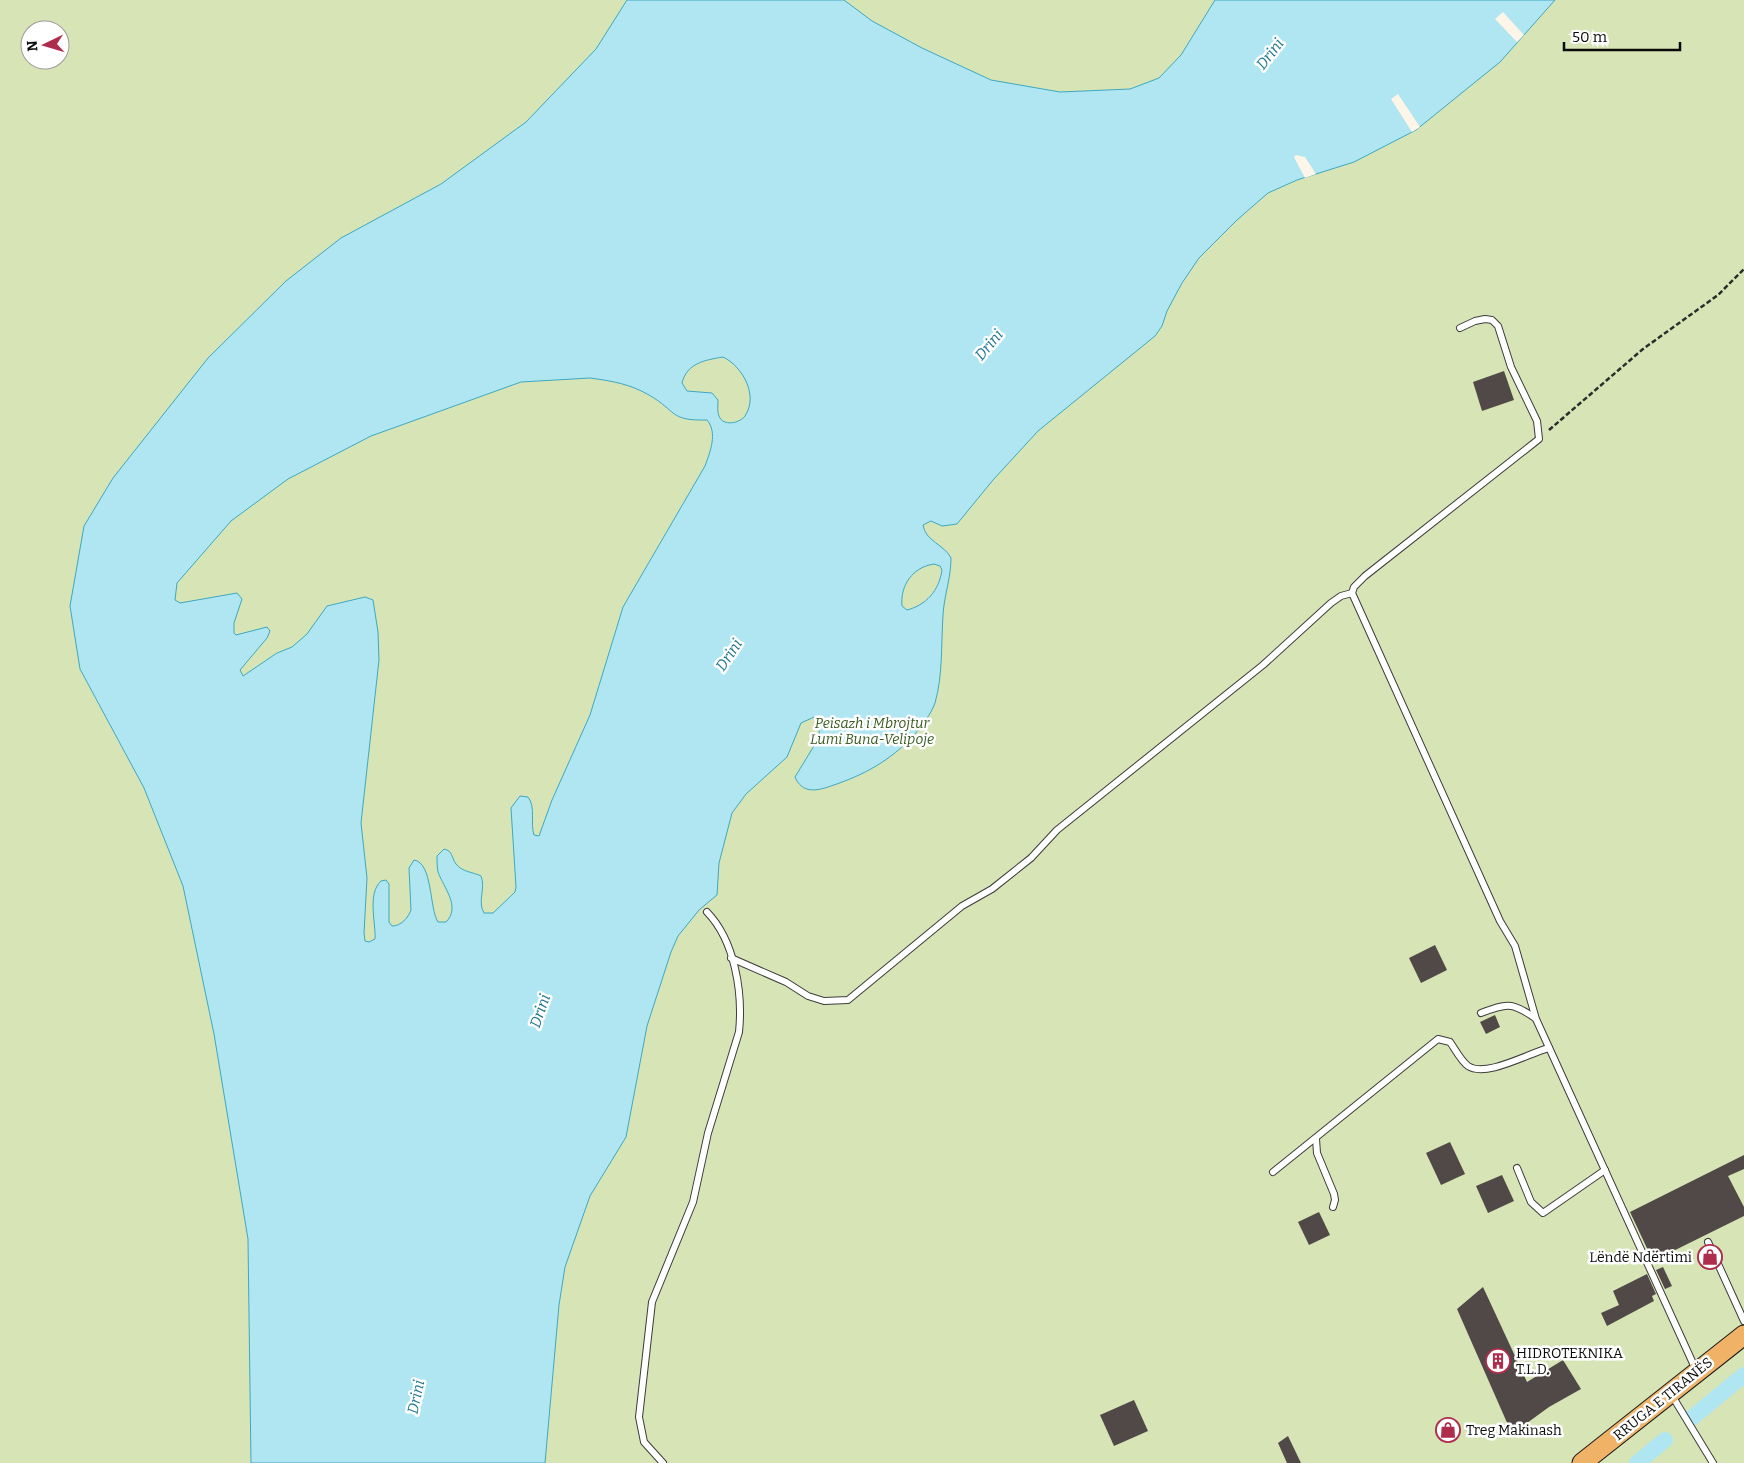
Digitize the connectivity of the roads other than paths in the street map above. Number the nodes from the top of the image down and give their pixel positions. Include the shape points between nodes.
1 (1460, 328) dead end
2 (1352, 593) junction
3 (707, 912) dead end
4 (731, 958) junction
5 (1481, 1013) dead end
6 (1536, 1019) junction
7 (1549, 1048) junction
8 (1316, 1139) junction
9 (1517, 1168) dead end
10 (1605, 1170) junction
11 (1272, 1172) dead end
12 (1333, 1207) dead end
13 (1708, 1242) dead end
14 (1744, 1321) edge
15 (1744, 1335) edge
16 (1696, 1371) junction
17 (1671, 1393) junction
18 (663, 1463) edge
19 (1582, 1463) edge
20 (1713, 1463) edge

1 - 2 lane via 1485,320 1492,320 1498,326 1511,367 1537,421 1538,439 1365,576
2 - 4 lane via 1331,603 1263,665 1057,830 992,890 962,906 848,1000 824,1001 808,996 786,982
2 - 6 lane via 1500,921 1515,946
3 - 4 lane via 717,922
4 - 18 lane via 738,979 739,1032 708,1133 693,1202 652,1302 646,1342 640,1425 648,1449
5 - 6 lane via 1511,1005
6 - 7 lane
7 - 8 lane via 1494,1068 1477,1069 1466,1065 1450,1042 1438,1039
7 - 10 lane
8 - 11 lane
8 - 12 lane via 1317,1153 1336,1200
9 - 10 lane via 1531,1202 1543,1213
10 - 16 lane
13 - 14 lane
15 - 16 main road, RRUGA E TIRANËS
16 - 17 main road, RRUGA E TIRANËS
17 - 19 main road, RRUGA E TIRANËS
17 - 20 lane

